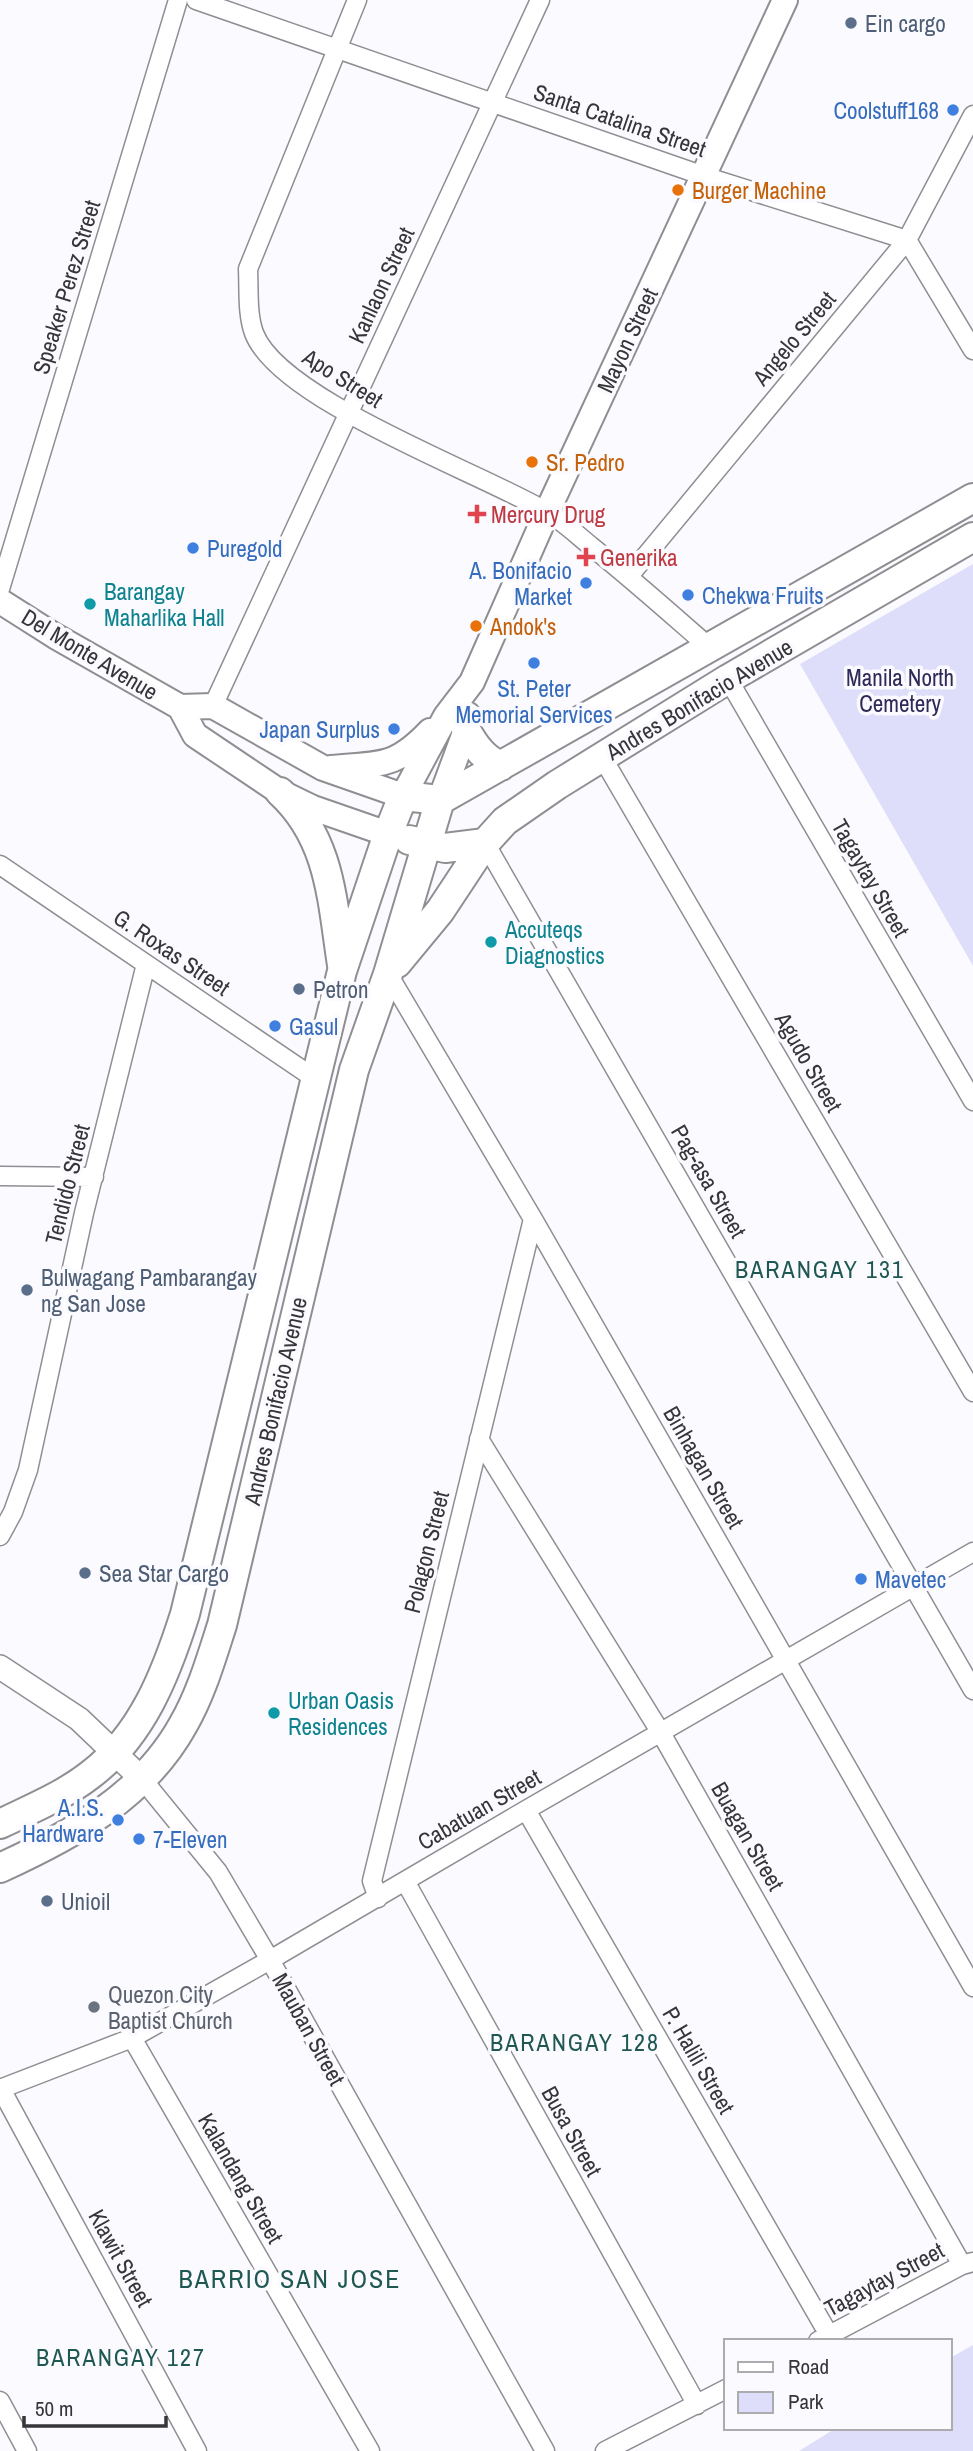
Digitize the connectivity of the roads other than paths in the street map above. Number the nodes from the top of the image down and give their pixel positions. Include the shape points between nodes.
1 (178, 0) edge
2 (196, 0) edge
3 (357, 0) edge
4 (540, 0) edge
5 (785, 0) edge
6 (338, 48) junction
7 (493, 101) junction
8 (973, 115) edge
9 (704, 176) junction
10 (907, 240) junction
11 (973, 351) edge
12 (349, 414) junction
13 (973, 498) edge
14 (547, 512) junction
15 (973, 537) edge
16 (629, 576) junction
17 (0, 589) edge
18 (0, 600) edge
19 (709, 647) junction
20 (728, 679) junction
21 (213, 706) junction
22 (180, 708) junction
23 (456, 723) junction
24 (602, 757) junction
25 (501, 766) junction
26 (323, 768) junction
27 (280, 792) junction
28 (403, 796) junction
29 (440, 800) junction
30 (388, 834) junction
31 (485, 843) junction
32 (426, 846) junction
33 (0, 865) edge
34 (146, 964) junction
35 (342, 971) junction
36 (388, 974) junction
37 (317, 1080) junction
38 (973, 1101) edge
39 (0, 1176) edge
40 (94, 1177) junction
41 (533, 1219) junction
42 (973, 1392) edge
43 (479, 1438) junction
44 (0, 1536) edge
45 (973, 1552) edge
46 (914, 1586) junction
47 (786, 1659) junction
48 (0, 1667) edge
49 (973, 1690) edge
50 (661, 1733) junction
51 (115, 1753) junction
52 (143, 1780) junction
53 (526, 1810) junction
54 (0, 1824) edge
55 (0, 1868) edge
56 (405, 1881) junction
57 (378, 1898) junction
58 (271, 1960) junction
59 (973, 1987) edge
60 (132, 2038) junction
61 (0, 2089) edge
62 (967, 2264) edge
63 (824, 2338) edge
64 (724, 2390) edge
65 (0, 2401) edge
66 (697, 2405) junction
67 (27, 2451) edge
68 (197, 2451) edge
69 (370, 2451) edge
70 (545, 2451) edge
71 (605, 2451) edge

1 - 17 street, Speaker Perez Street
2 - 6 street, Santa Catalina Street
3 - 6 street, Apo Street
4 - 7 street, Kanlaon Street
5 - 9 main road, Mayon Street
6 - 7 street, Santa Catalina Street
6 - 12 street, Apo Street via 248,269 249,304 254,334 272,359
7 - 9 street, Santa Catalina Street
7 - 12 street, Kanlaon Street
8 - 10 street, Angelo Street
9 - 10 street, Santa Catalina Street
9 - 14 main road, Mayon Street
10 - 11 street
10 - 16 street, Angelo Street
12 - 14 street, Apo Street
12 - 21 street, Kanlaon Street
13 - 19 main road, Andres Bonifacio Avenue
14 - 16 street, Apo Street
14 - 23 main road, Mayon Street
15 - 20 main road, Andres Bonifacio Avenue
16 - 19 street, Apo Street
18 - 22 main road, Del Monte Avenue
19 - 25 main road, Andres Bonifacio Avenue
20 - 24 main road, Andres Bonifacio Avenue
20 - 38 street, Tagaytay Street
21 - 22 main road, Del Monte Avenue
21 - 26 main road
22 - 27 main road, Del Monte Avenue via 195,735
23 - 25 main road via 490,761
23 - 26 main road via 394,760
23 - 28 main road, Mayon Street
23 - 29 main road, Mayon Street
24 - 31 main road, Andres Bonifacio Avenue via 505,821
24 - 42 street, Agudo Street
25 - 29 main road, Andres Bonifacio Avenue
26 - 28 main road
27 - 30 main road, Del Monte Avenue
27 - 35 main road via 298,809 316,840 332,897
28 - 29 main road
28 - 30 main road, Andres Bonifacio Avenue
29 - 32 main road, Andres Bonifacio Avenue
30 - 32 main road
30 - 35 main road, Andres Bonifacio Avenue
31 - 32 main road
31 - 36 main road, Andres Bonifacio Avenue via 440,911
31 - 46 street, Pag-asa Street
32 - 36 main road, Andres Bonifacio Avenue
33 - 34 street, G. Roxas Street
34 - 37 street, G. Roxas Street
34 - 40 street, Tendido Street
35 - 37 main road, Andres Bonifacio Avenue
36 - 41 street, Binhagan Street
36 - 52 main road, Andres Bonifacio Avenue via 355,1070 222,1625 184,1725
37 - 51 main road, Andres Bonifacio Avenue via 185,1615 168,1667 139,1722
39 - 40 street
40 - 44 street, Tendido Street via 28,1470
41 - 43 street, Polagon Street
41 - 47 street, Binhagan Street
43 - 50 street, Buagan Street
43 - 57 street, Polagon Street via 372,1881
45 - 46 street, Cabatuan Street
46 - 47 street, Cabatuan Street
46 - 49 street, Pag-asa Street
47 - 50 street, Cabatuan Street
47 - 59 street, Binhagan Street
48 - 51 street, Mauban Street via 79,1719
50 - 53 street, Cabatuan Street
50 - 62 street, Buagan Street
51 - 52 street, Mauban Street
51 - 54 main road, Andres Bonifacio Avenue via 57,1797
52 - 55 main road, Andres Bonifacio Avenue via 79,1828
52 - 58 street, Mauban Street via 218,1871
53 - 56 street, Cabatuan Street
53 - 63 street, P. Halili Street
56 - 57 street, Cabatuan Street
56 - 66 street, Busa Street
57 - 58 street, Cabatuan Street
58 - 60 street, Cabatuan Street
58 - 70 street, Mauban Street
60 - 61 street, Cabatuan Street
60 - 69 street, Kalandang Street
61 - 68 street, Klawit Street
62 - 63 street, Tagaytay Street
64 - 66 street
65 - 67 street
66 - 71 street

